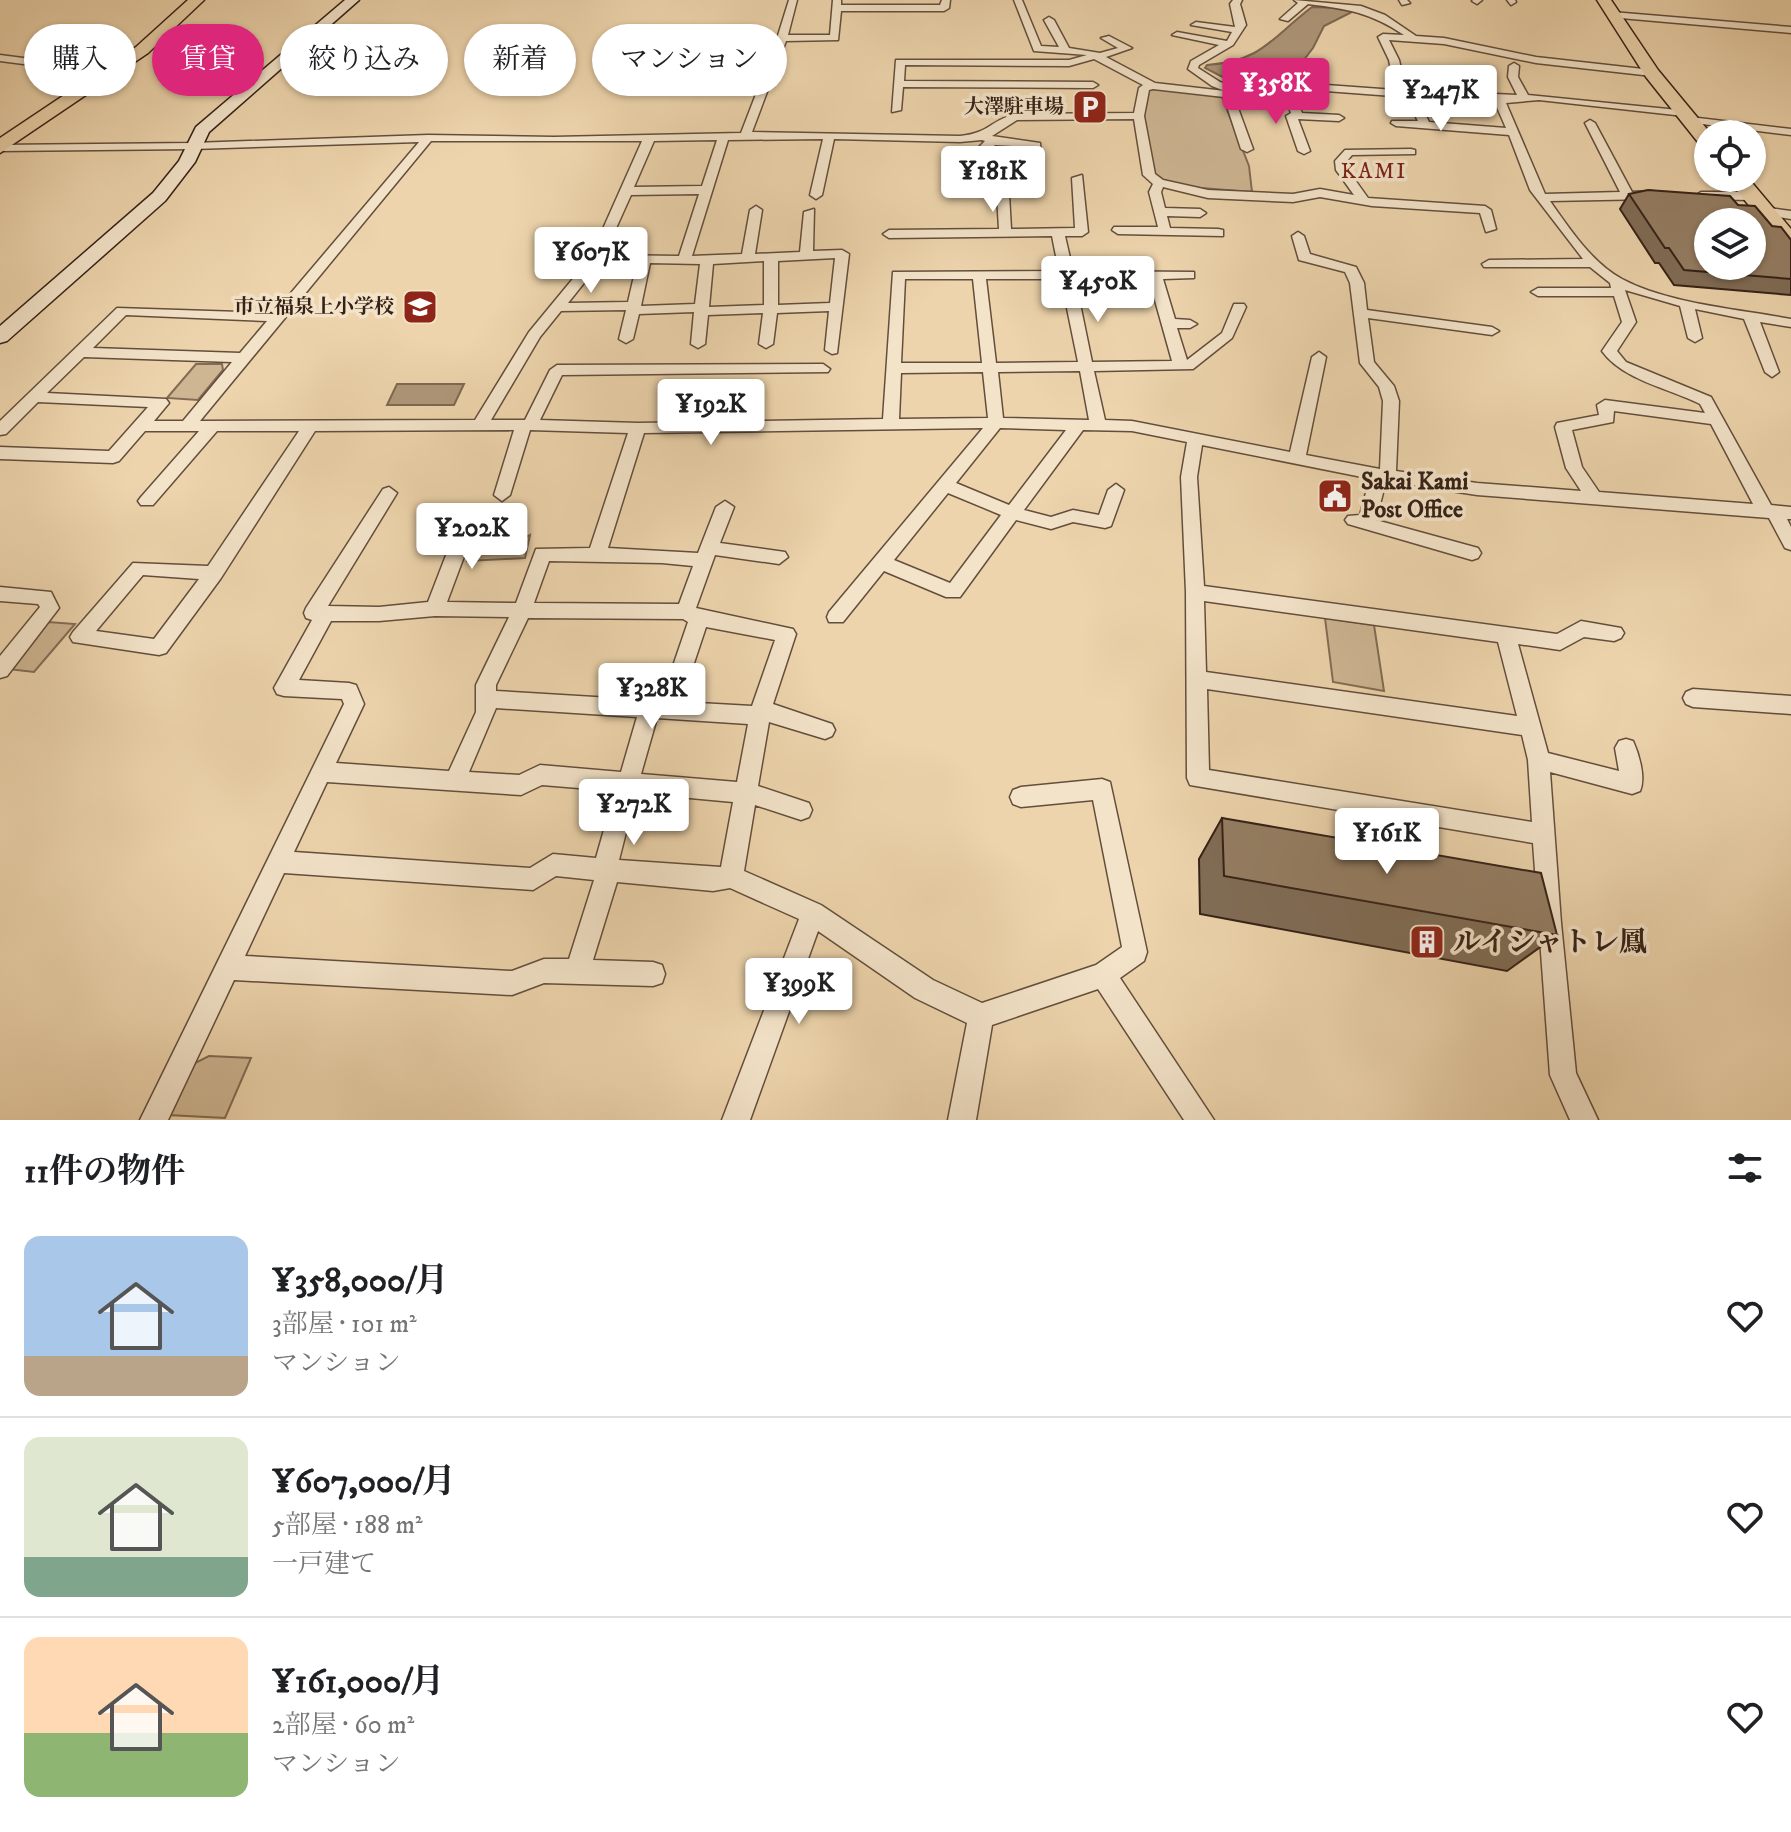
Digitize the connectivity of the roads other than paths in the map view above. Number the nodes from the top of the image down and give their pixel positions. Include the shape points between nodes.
1 (180, 0) edge
2 (197, 0) edge
3 (353, 0) edge
4 (793, 0) edge
5 (946, 0) edge
6 (1018, 0) edge
7 (1238, 0) edge
8 (1302, 1) edge
9 (1367, 3) edge
10 (838, 4) edge
11 (1608, 8) edge
12 (1285, 19) dead end
13 (1049, 20) dead end
14 (786, 24) edge
15 (1196, 25) dead end
16 (1238, 30) junction
17 (1791, 30) edge
18 (1130, 34) dead end
19 (1177, 35) dead end
20 (1412, 37) junction
21 (787, 38) edge
22 (136, 39) edge
23 (1228, 44) junction
24 (1066, 51) junction
25 (136, 53) edge
26 (1098, 55) junction
27 (0, 58) edge
28 (24, 61) edge
29 (1014, 62) junction
30 (1514, 66) dead end
31 (1652, 73) junction
32 (898, 84) junction
33 (1093, 85) dead end
34 (1016, 86) junction
35 (1153, 86) junction
36 (1287, 88) junction
37 (1406, 93) junction
38 (1228, 94) junction
39 (1248, 94) junction
40 (58, 96) edge
41 (67, 96) edge
42 (760, 96) edge
43 (1524, 98) junction
44 (1499, 100) junction
45 (896, 110) dead end
46 (1139, 116) junction
47 (1298, 116) junction
48 (1687, 116) junction
49 (1339, 118) dead end
50 (1396, 123) dead end
51 (1590, 123) dead end
52 (1425, 125) junction
53 (1694, 125) edge
54 (0, 131) edge
55 (1786, 131) edge
56 (1513, 132) junction
57 (724, 136) junction
58 (745, 136) junction
59 (829, 136) junction
60 (650, 137) junction
61 (428, 138) junction
62 (987, 139) junction
63 (1791, 143) edge
64 (193, 146) junction
65 (0, 147) edge
66 (1247, 149) dead end
67 (1304, 151) dead end
68 (1411, 152) dead end
69 (1078, 178) dead end
70 (1159, 183) junction
71 (706, 190) junction
72 (628, 191) junction
73 (1748, 192) edge
74 (1003, 194) junction
75 (815, 195) dead end
76 (1628, 195) junction
77 (1659, 195) edge
78 (1690, 196) edge
79 (1543, 198) junction
80 (1363, 199) junction
81 (1757, 204) junction
82 (756, 210) dead end
83 (810, 212) dead end
84 (1160, 212) junction
85 (1200, 213) dead end
86 (1791, 215) edge
87 (1490, 229) dead end
88 (1118, 230) dead end
89 (1005, 232) junction
90 (1058, 232) junction
91 (1165, 232) junction
92 (1218, 233) dead end
93 (889, 234) dead end
94 (1298, 236) dead end
95 (1791, 243) edge
96 (806, 257) junction
97 (596, 259) junction
98 (748, 259) junction
99 (771, 259) junction
100 (644, 260) junction
101 (684, 260) junction
102 (707, 260) junction
103 (1592, 263) junction
104 (1489, 264) dead end
105 (1067, 274) junction
106 (979, 275) junction
107 (1155, 275) junction
108 (1189, 275) dead end
109 (1618, 287) junction
110 (1538, 292) dead end
111 (1686, 303) junction
112 (557, 307) junction
113 (836, 307) junction
114 (1239, 307) dead end
115 (633, 308) junction
116 (702, 309) junction
117 (771, 309) junction
118 (1360, 313) junction
119 (1750, 315) junction
120 (280, 317) junction
121 (1169, 323) junction
122 (1791, 323) edge
123 (1190, 324) dead end
124 (1492, 331) dead end
125 (0, 337) edge
126 (1695, 338) dead end
127 (626, 339) dead end
128 (698, 344) dead end
129 (766, 344) dead end
130 (832, 350) dead end
131 (80, 352) junction
132 (1319, 357) dead end
133 (242, 358) junction
134 (1088, 366) junction
135 (1181, 366) junction
136 (988, 367) junction
137 (893, 368) junction
138 (823, 369) dead end
139 (1772, 372) dead end
140 (34, 397) junction
141 (1716, 420) junction
142 (996, 423) junction
143 (1079, 424) junction
144 (1098, 424) junction
145 (527, 425) junction
146 (891, 425) junction
147 (141, 426) junction
148 (187, 426) junction
149 (479, 426) junction
150 (212, 427) junction
151 (309, 427) junction
152 (638, 428) junction
153 (0, 430) edge
154 (1195, 440) junction
155 (0, 453) edge
156 (1297, 459) junction
157 (1379, 474) junction
158 (944, 485) junction
159 (1116, 490) dead end
160 (389, 493) dead end
161 (502, 495) dead end
162 (1595, 499) junction
163 (147, 501) dead end
164 (725, 507) dead end
165 (1777, 511) edge
166 (1012, 513) junction
167 (469, 519) dead end
168 (1791, 543) edge
169 (1472, 553) dead end
170 (597, 555) junction
171 (707, 555) junction
172 (779, 557) dead end
173 (881, 562) junction
174 (215, 573) junction
175 (1195, 592) junction
176 (0, 594) edge
177 (435, 609) junction
178 (522, 611) junction
179 (326, 613) junction
180 (692, 615) junction
181 (836, 617) dead end
182 (1614, 633) dead end
183 (1506, 635) junction
184 (10, 644) edge
185 (0, 670) edge
186 (1197, 679) junction
187 (1693, 698) dead end
188 (485, 699) junction
189 (1791, 705) edge
190 (659, 709) junction
191 (760, 714) junction
192 (1531, 727) junction
193 (825, 730) dead end
194 (1626, 748) dead end
195 (1539, 760) junction
196 (323, 772) junction
197 (455, 780) junction
198 (627, 783) junction
199 (748, 793) junction
200 (1021, 797) dead end
201 (801, 810) dead end
202 (1544, 834) junction
203 (278, 862) junction
204 (606, 871) junction
205 (731, 877) junction
206 (813, 913) junction
207 (227, 967) junction
208 (577, 972) junction
209 (653, 974) dead end
210 (1103, 975) junction
211 (981, 1016) junction
212 (154, 1120) edge
213 (736, 1120) edge
214 (962, 1120) edge
215 (1200, 1120) edge
216 (1584, 1120) edge

1 - 22 main road
2 - 25 main road
3 - 64 street via 202,130
4 - 14 street
5 - 10 street via 944,8
6 - 24 street via 1037,49
7 - 16 street
8 - 9 street
8 - 12 street
9 - 20 street
10 - 21 street via 835,38
11 - 17 street
11 - 31 main road
13 - 24 street
15 - 16 street
16 - 23 street
18 - 26 street via 1109,39 1127,48
19 - 23 street
20 - 31 street via 1536,60
20 - 37 street via 1383,37
23 - 39 street via 1193,69 1216,84
24 - 26 street
26 - 29 street via 1069,63
26 - 35 street
27 - 28 street
29 - 32 street via 900,62
29 - 34 street
30 - 43 street via 1513,77
31 - 48 main road
32 - 34 street
32 - 45 street
33 - 34 street
35 - 38 street
35 - 46 street via 1144,88
36 - 37 street
36 - 39 street
36 - 47 street
37 - 44 street
37 - 52 street
38 - 39 street
38 - 66 street
40 - 54 main road
41 - 65 main road
42 - 58 street
43 - 44 street
43 - 48 street
44 - 56 street
46 - 62 street via 1017,117 1000,121
46 - 70 street via 1149,175
47 - 49 street
47 - 67 street via 1291,116
48 - 53 main road
48 - 55 street
50 - 52 street
51 - 76 street
52 - 56 street
55 - 63 street
56 - 79 street
57 - 58 street
57 - 60 street
57 - 71 street
58 - 59 street
59 - 62 street
59 - 75 street
60 - 61 street
60 - 72 street
61 - 64 street
61 - 120 street
62 - 74 street via 982,150 983,192
62 - 74 street via 1036,145 1037,183
64 - 65 street
64 - 125 street via 159,197
68 - 80 street via 1344,156 1342,170
69 - 90 street via 1082,232
70 - 80 street via 1208,194 1293,198 1320,193
70 - 84 street via 1155,192
71 - 72 street
71 - 101 street
72 - 97 street
73 - 81 main road
74 - 89 street
76 - 77 street
76 - 79 street
78 - 81 street
79 - 103 street
80 - 87 street via 1485,210
81 - 86 street
81 - 95 main road
82 - 98 street
83 - 96 street
84 - 85 street
84 - 91 street
88 - 91 street
89 - 90 street
89 - 93 street
90 - 105 street
91 - 92 street
94 - 118 street via 1304,257 1351,270
96 - 99 street
96 - 113 street via 842,254
97 - 100 street
97 - 112 street
98 - 99 street
98 - 102 street
99 - 117 street
100 - 101 street
100 - 115 street
101 - 102 street
102 - 116 street
103 - 104 street
103 - 109 street
105 - 106 street
105 - 107 street
105 - 134 street
106 - 136 street
106 - 137 street via 891,275
107 - 108 street
107 - 121 street
109 - 110 street
109 - 111 street
109 - 141 street via 1629,322 1609,351 1621,365 1706,401
111 - 119 street
111 - 126 street
112 - 115 street
112 - 149 street
113 - 117 street
113 - 130 street
114 - 135 street via 1225,339
115 - 116 street
115 - 127 street
116 - 117 street
116 - 128 street
117 - 129 street
118 - 124 street
118 - 157 street via 1367,363 1391,401
119 - 122 street
119 - 139 street
120 - 131 street via 122,311
120 - 133 street
121 - 123 street
121 - 135 street
131 - 133 street
131 - 140 street
132 - 156 street
133 - 148 street
134 - 135 street
134 - 136 street
134 - 144 street
136 - 137 street
136 - 142 street
137 - 146 street
138 - 145 street via 557,370
140 - 147 street via 161,403
140 - 153 street
141 - 162 street via 1605,405 1607,418 1563,427 1574,468
141 - 165 street
142 - 143 street
142 - 146 street
142 - 158 street
143 - 144 street
143 - 166 street
144 - 154 street
145 - 149 street
145 - 152 street
145 - 161 street
146 - 152 street
147 - 148 street
147 - 155 street via 113,457
148 - 150 street
149 - 151 street
150 - 151 street
150 - 163 street
151 - 174 street
152 - 170 street
154 - 156 street
154 - 175 street via 1189,477
156 - 157 street
157 - 162 street
157 - 169 street via 1371,482 1376,489 1360,522
158 - 166 street
158 - 173 street
159 - 166 street via 1105,522 1073,516 1051,523
160 - 179 street via 313,613
162 - 165 street
164 - 171 street
165 - 168 street
166 - 173 street via 953,592
167 - 177 street
170 - 171 street
170 - 178 street via 542,554
171 - 172 street
171 - 180 street
173 - 181 street
174 - 174 street via 139,568 80,637 159,647
175 - 183 street
175 - 186 street
176 - 184 street via 44,597 50,608
177 - 178 street
177 - 179 street
178 - 180 street
178 - 188 street via 486,685
179 - 196 street via 284,688 349,691 354,704
180 - 190 street
180 - 191 street via 786,634
182 - 183 street via 1581,629 1560,642
183 - 192 street
184 - 185 street
186 - 192 street
186 - 202 street via 1198,778
187 - 189 street
188 - 190 street
188 - 197 street via 486,712
190 - 191 street
190 - 198 street
191 - 193 street via 775,713
191 - 199 street
192 - 195 street
194 - 195 street via 1632,784
195 - 202 street
196 - 197 street
196 - 203 street
197 - 198 street via 521,785 540,775
198 - 199 street
198 - 204 street
199 - 201 street
199 - 205 street
200 - 210 street via 1102,789 1135,952
202 - 216 street via 1563,1075
203 - 204 street via 533,879 553,865
203 - 207 street
204 - 205 street
204 - 208 street
205 - 206 street
206 - 211 street via 924,989
206 - 213 street
207 - 208 street via 512,983 544,971
207 - 212 street
208 - 209 street
210 - 211 street
210 - 215 street
211 - 214 street

